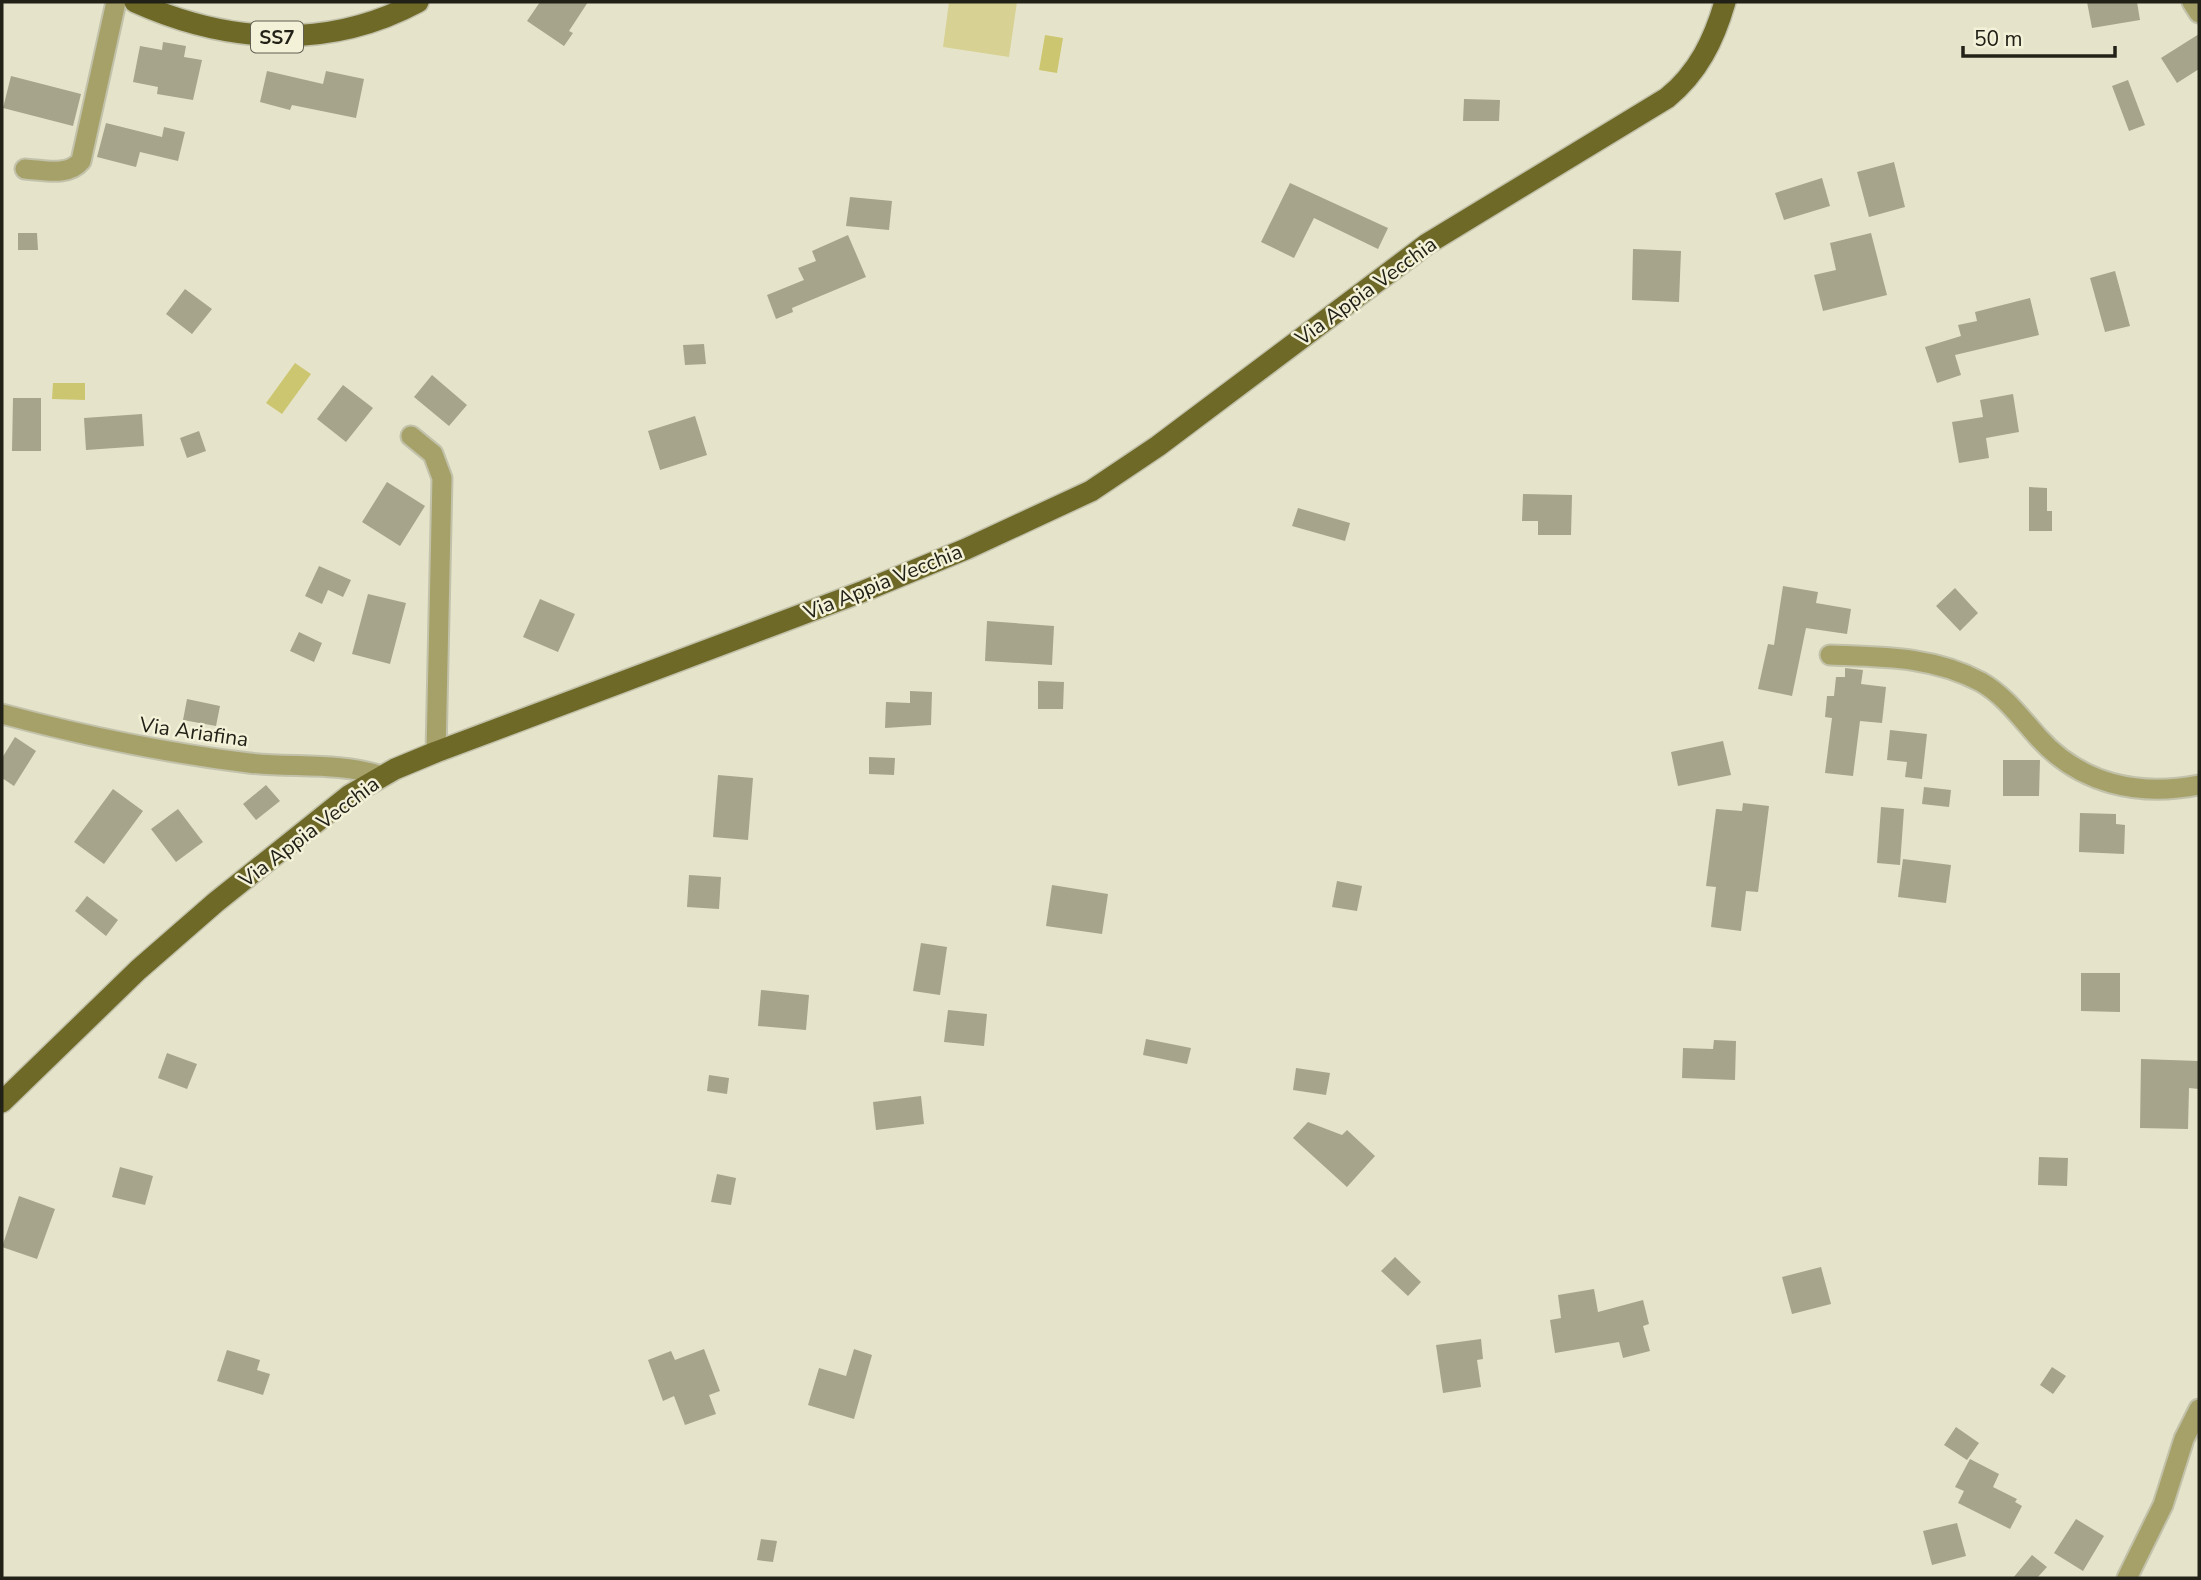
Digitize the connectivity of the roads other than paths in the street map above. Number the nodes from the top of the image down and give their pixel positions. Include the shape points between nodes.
1 (116, 2) edge
2 (135, 2) edge
3 (418, 2) edge
4 (1725, 2) edge
5 (2192, 2) edge
6 (2199, 13) edge
7 (25, 169) dead end
8 (411, 436) dead end
9 (1829, 655) dead end
10 (2, 714) edge
11 (436, 752) junction
12 (382, 776) junction
13 (2199, 785) edge
14 (2, 1102) edge
15 (2199, 1409) edge
16 (2127, 1578) edge

1 - 7 street via 81,161 71,170
2 - 3 main road, SS7 via 201,27 268,37 343,29
4 - 11 main road, Via Appia Vecchia via 1698,65 1667,98 1427,244 1152,451 1091,491 891,580
5 - 6 street
8 - 11 street via 433,454 442,478
9 - 13 street via 1917,660 1971,677 1998,695 2064,763 2099,781 2124,787
10 - 12 street, Via Ariafina via 156,750 265,765 345,766
11 - 12 main road, Via Appia Vecchia
12 - 14 main road, Via Appia Vecchia via 340,803 185,928
15 - 16 street via 2184,1439 2164,1505

